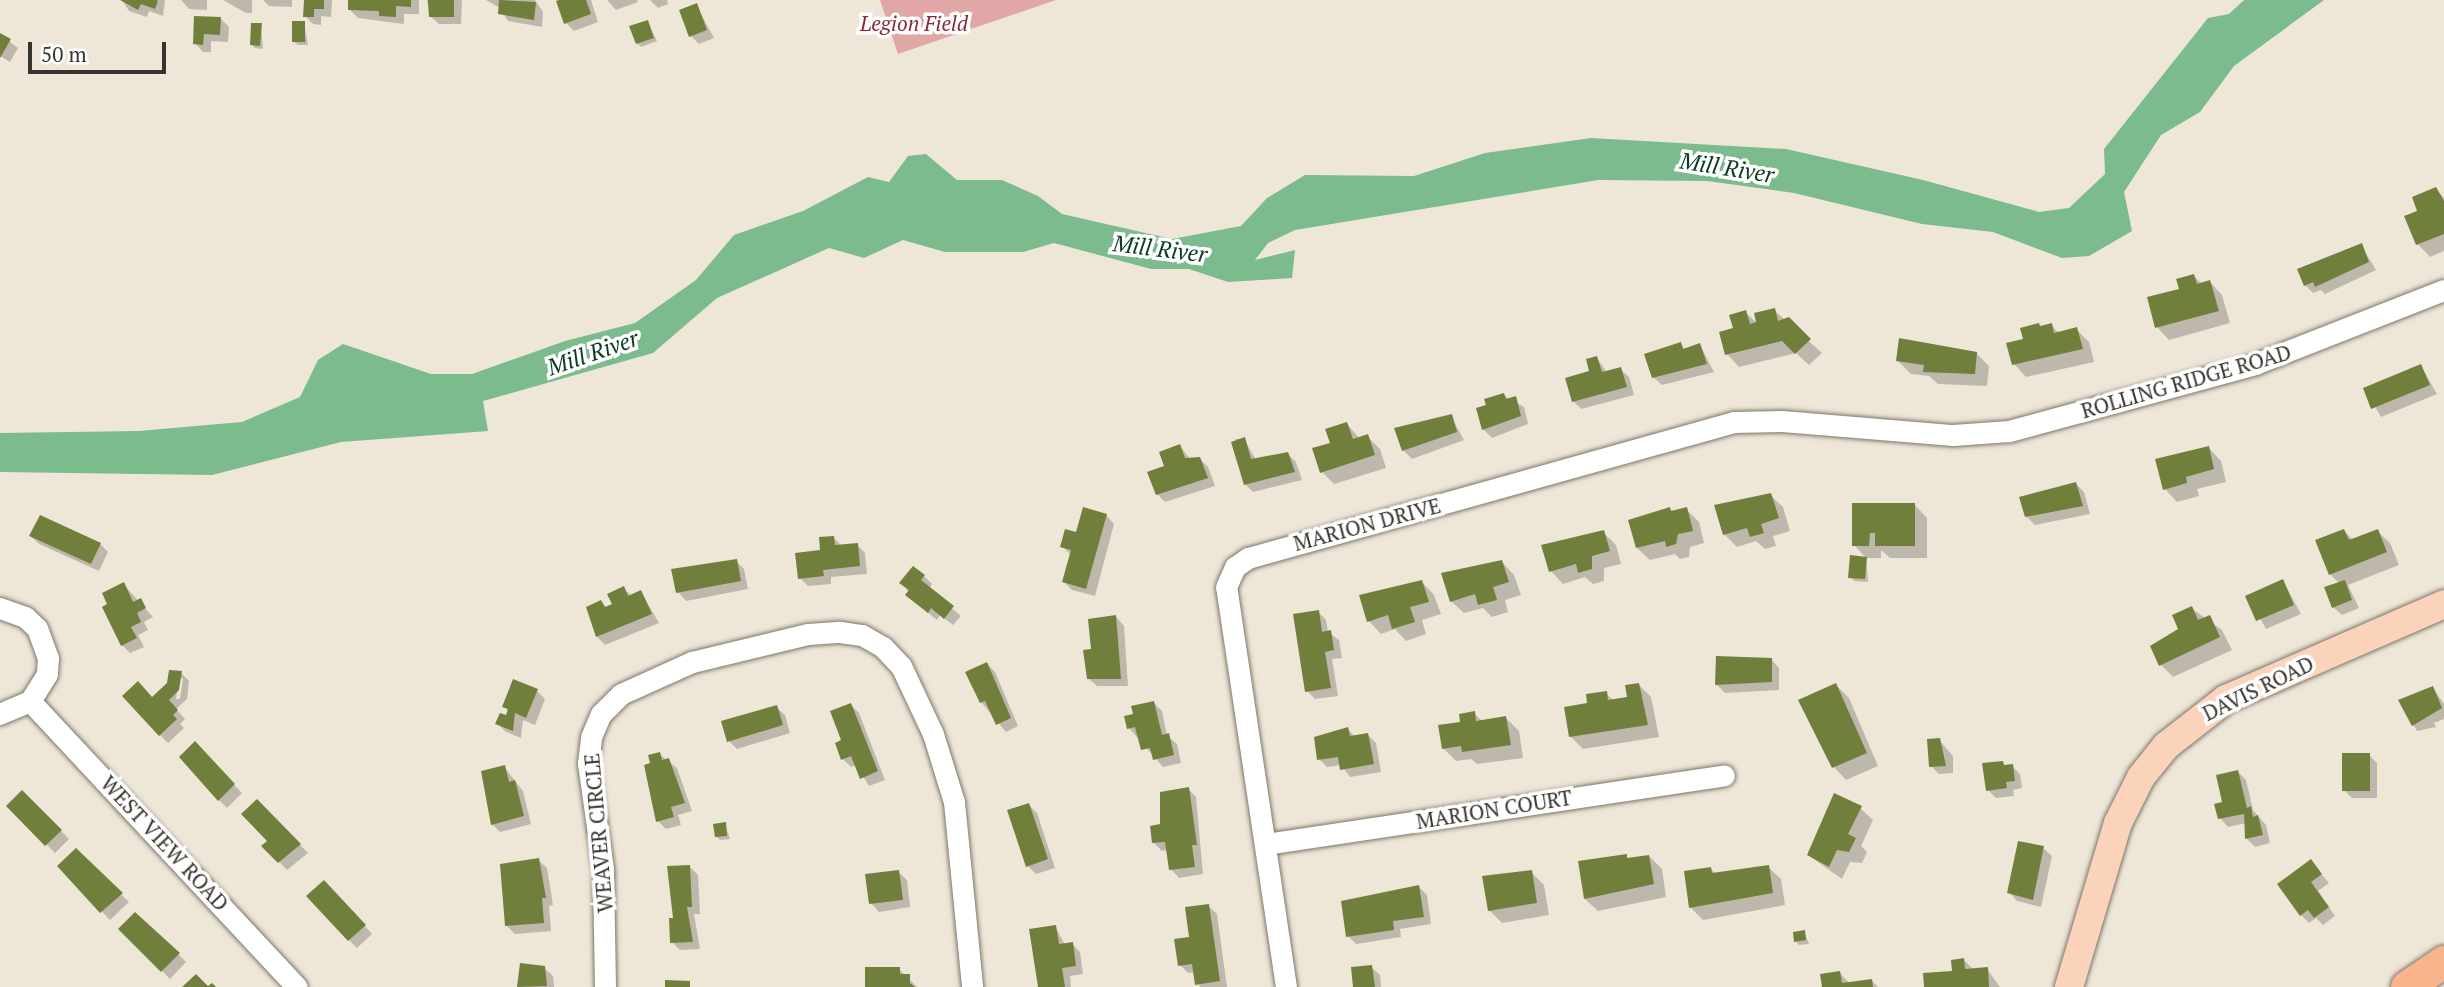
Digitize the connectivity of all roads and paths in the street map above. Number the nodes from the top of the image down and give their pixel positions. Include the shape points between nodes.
1 (2444, 290) edge
2 (1919, 434) joint
3 (2444, 604) edge
4 (0, 608) edge
5 (30, 701) junction
6 (0, 714) edge
7 (1724, 775) dead end
8 (1265, 844) junction
9 (2444, 962) edge
10 (297, 987) edge
11 (605, 987) edge
12 (972, 987) edge
13 (1286, 987) edge
14 (2070, 987) edge
15 (2407, 987) edge

1 - 2 street, ROLLING RIDGE ROAD via 2216,377 2009,431
2 - 8 street, MARION DRIVE via 1782,421 1734,422 1248,558 1235,566 1226,587
3 - 14 main road, DAVIS ROAD via 2226,699 2166,746 2141,777 2118,823
4 - 5 street via 25,617 45,642 47,674
5 - 6 street
5 - 10 street, WEST VIEW ROAD
7 - 8 street, MARION COURT
8 - 13 street, MARION DRIVE
9 - 15 highway
11 - 12 street, WEAVER CIRCLE via 603,869 588,763 591,737 601,714 621,694 692,662 796,636 840,632 862,635 883,647 901,666 933,734 954,802

